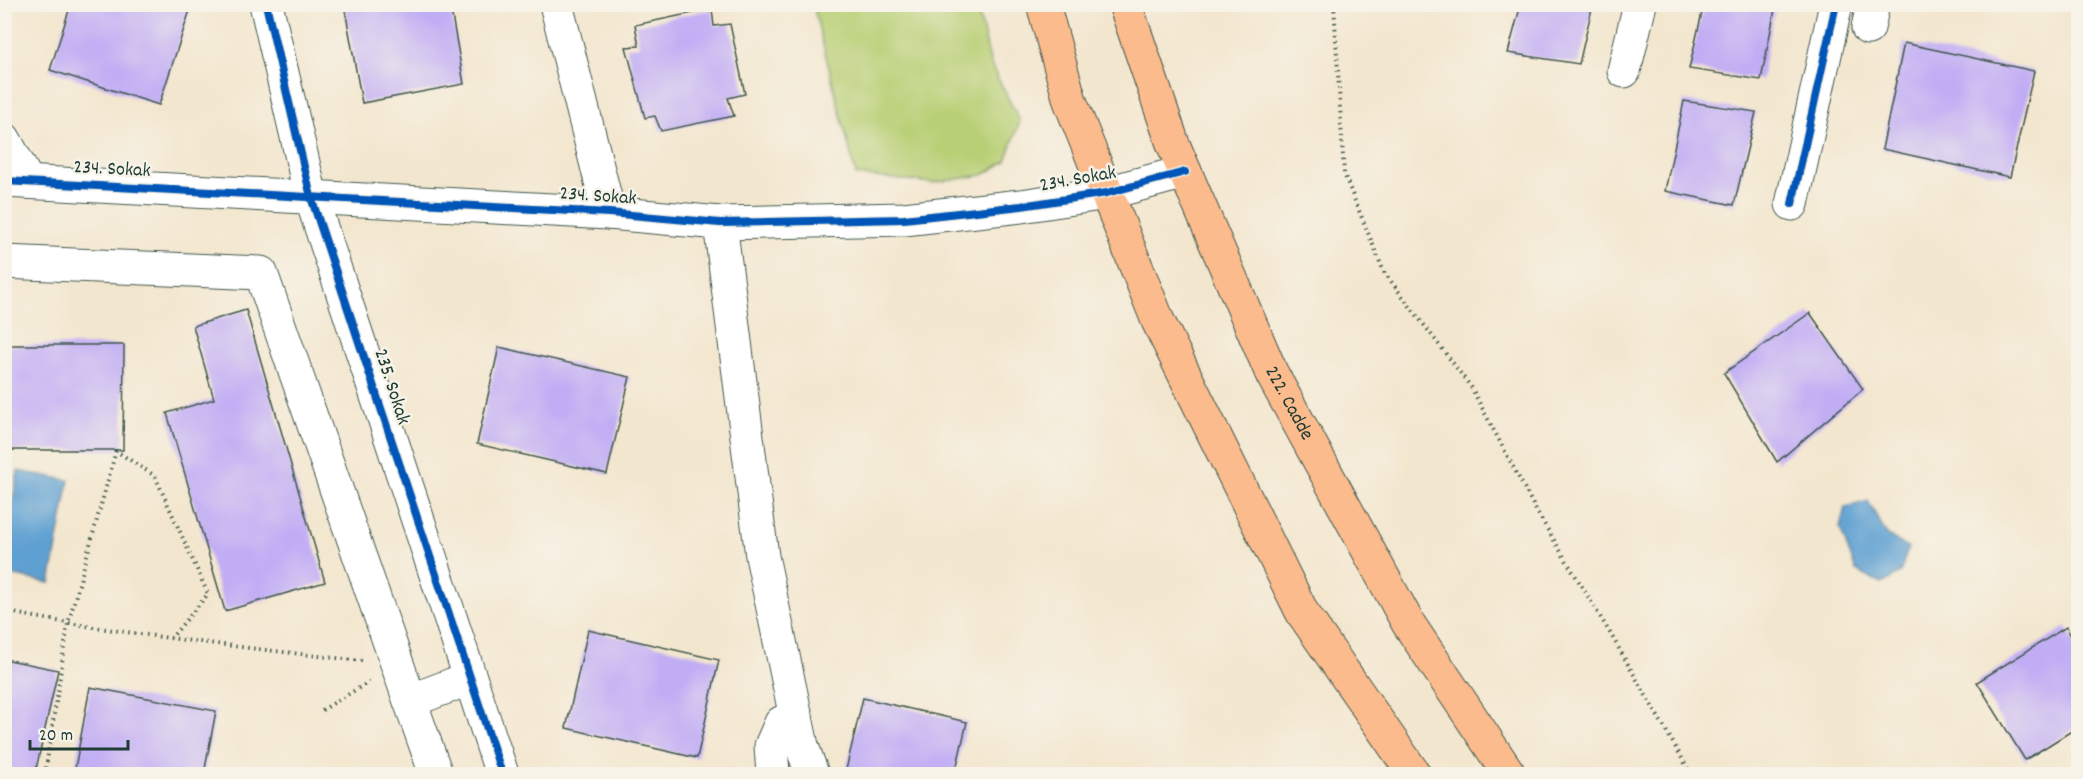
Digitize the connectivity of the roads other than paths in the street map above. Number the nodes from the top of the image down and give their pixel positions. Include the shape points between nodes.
1 (266, 4) edge
2 (556, 4) edge
3 (1043, 4) edge
4 (1125, 4) edge
5 (1640, 4) edge
6 (1836, 4) edge
7 (1624, 71) dead end
8 (4, 138) edge
9 (1185, 172) junction
10 (16, 182) edge
11 (1107, 193) junction
12 (311, 197) junction
13 (1792, 204) dead end
14 (609, 213) junction
15 (720, 223) junction
16 (4, 262) edge
17 (470, 678) junction
18 (410, 701) junction
19 (796, 715) junction
20 (436, 774) edge
21 (502, 774) edge
22 (773, 774) edge
23 (812, 774) edge
24 (1414, 774) edge
25 (1509, 774) edge

1 - 12 street, 235. Sokak
2 - 14 street
3 - 11 main road via 1070,101
4 - 9 main road, 222. Cadde
5 - 7 street
6 - 13 street
8 - 10 street
9 - 11 street, 234. Sokak
9 - 25 main road, 222. Cadde via 1272,374 1408,623
10 - 12 street, 234. Sokak
11 - 15 street, 234. Sokak via 904,219
11 - 24 main road via 1158,321 1302,612
12 - 14 street, 234. Sokak
12 - 17 street, 235. Sokak
14 - 15 street, 234. Sokak
15 - 19 street via 762,556
16 - 18 street via 261,273
17 - 18 street
17 - 21 street, 235. Sokak
18 - 20 street
19 - 22 street via 781,723 771,746
19 - 23 street

